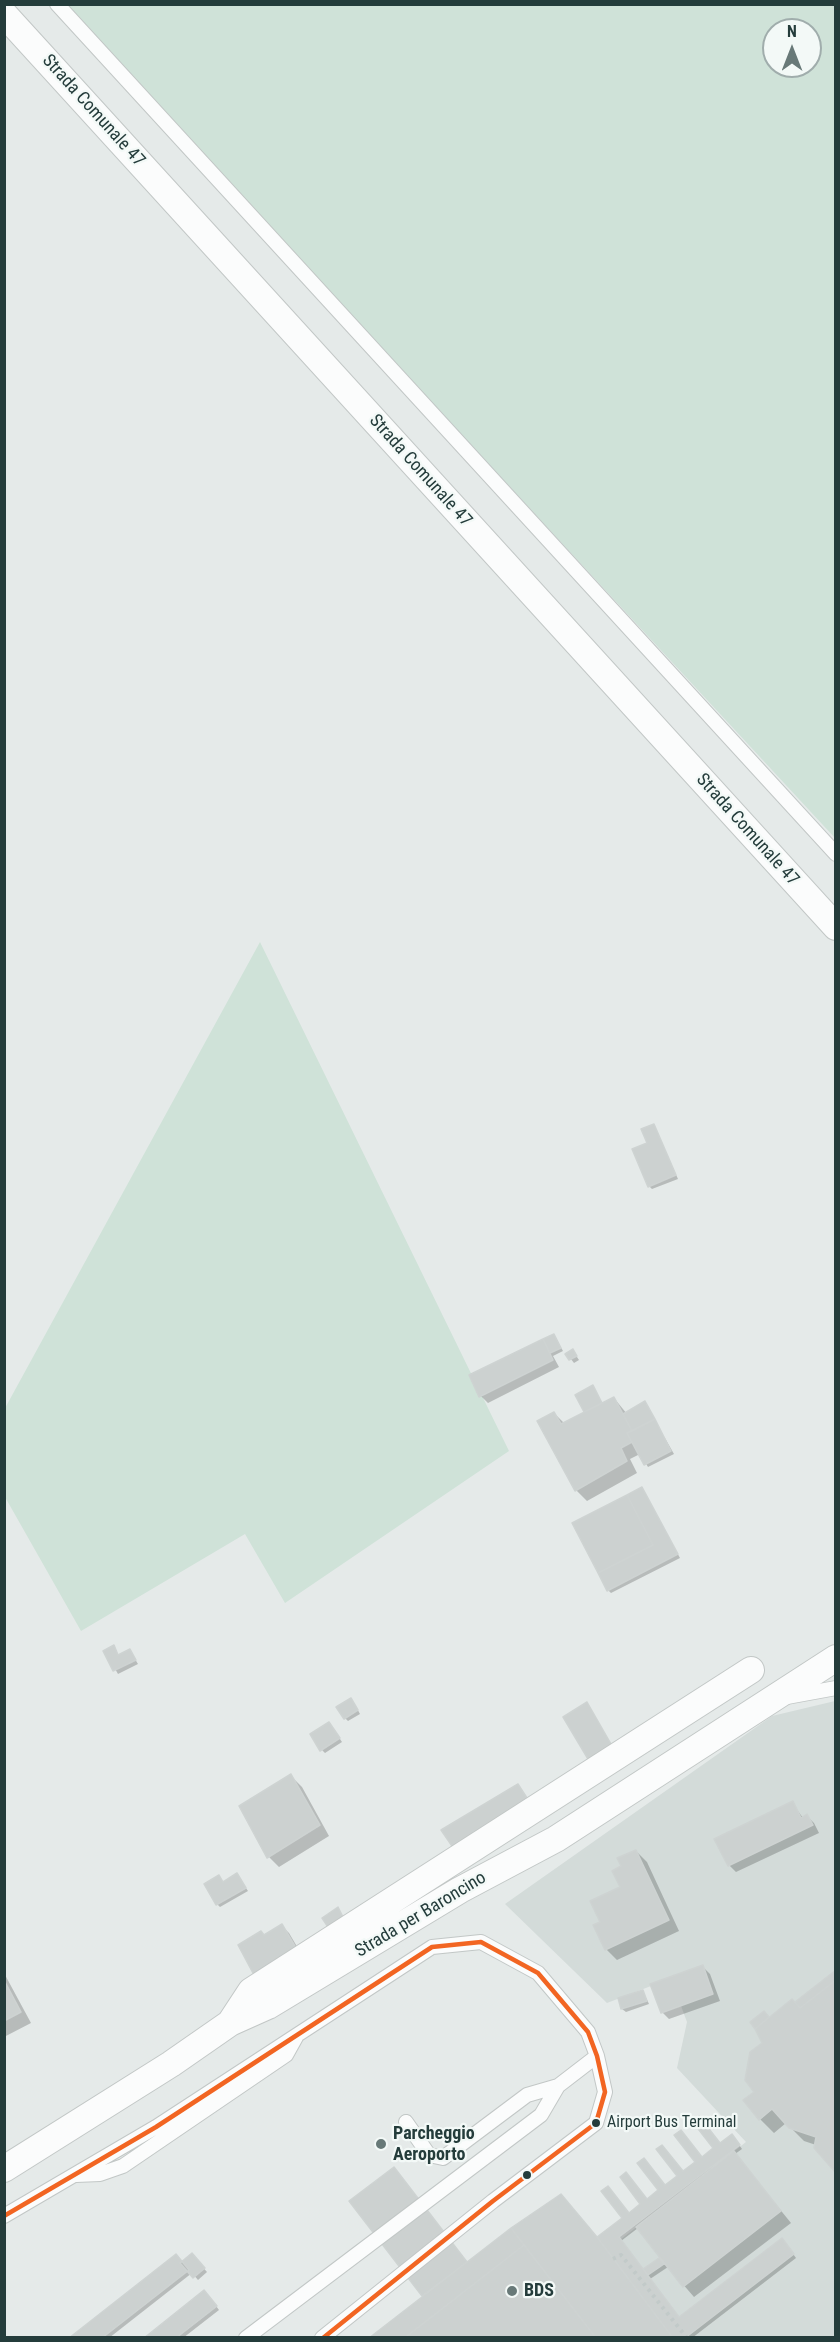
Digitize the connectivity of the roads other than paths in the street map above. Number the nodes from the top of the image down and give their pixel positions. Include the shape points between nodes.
1 (57, 4) edge
2 (4, 14) edge
3 (836, 854) edge
4 (836, 927) edge
5 (836, 1658) edge
6 (751, 1670) dead end
7 (836, 1688) edge
8 (771, 1700) junction
9 (230, 2023) junction
10 (597, 2056) junction
11 (558, 2086) junction
12 (406, 2122) dead end
13 (4, 2169) edge
14 (4, 2216) edge
15 (246, 2337) edge
16 (322, 2337) edge

1 - 3 lane
2 - 4 street, Strada Comunale 47
5 - 8 street, Strada per Baroncino
6 - 9 street via 251,1991
7 - 8 lane
8 - 9 street, Strada per Baroncino via 555,1839 460,1890 268,2006
9 - 13 street, Strada per Baroncino
10 - 11 lane
10 - 14 lane via 588,2032 538,1973 482,1942 432,1947 156,2127
10 - 16 lane via 605,2092 596,2123
11 - 12 lane via 526,2095 443,2158 429,2155
11 - 15 lane via 541,2115

